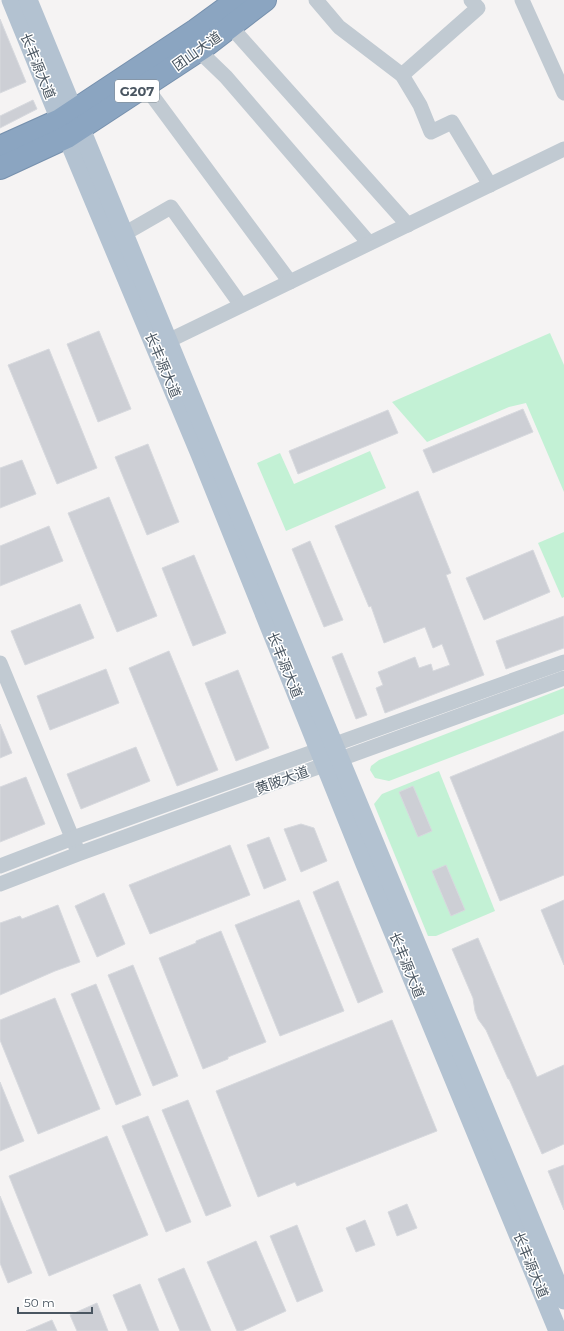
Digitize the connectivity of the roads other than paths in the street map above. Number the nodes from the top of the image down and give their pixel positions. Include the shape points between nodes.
1 (11, 0) edge
2 (28, 0) edge
3 (237, 0) edge
4 (265, 0) edge
5 (316, 0) edge
6 (471, 0) edge
7 (522, 0) edge
8 (231, 27) junction
9 (199, 51) junction
10 (402, 75) junction
11 (145, 86) junction
12 (564, 93) edge
13 (70, 124) junction
14 (0, 148) edge
15 (564, 149) edge
16 (0, 168) edge
17 (490, 185) junction
18 (408, 225) junction
19 (124, 234) junction
20 (369, 243) junction
21 (290, 282) junction
22 (241, 306) junction
23 (168, 341) junction
24 (564, 662) edge
25 (0, 663) edge
26 (564, 678) edge
27 (329, 755) junction
28 (73, 838) junction
29 (78, 854) junction
30 (0, 866) edge
31 (0, 884) edge
32 (564, 1300) edge
33 (558, 1331) edge

1 - 13 main road, 长丰源大道
2 - 13 main road, 长丰源大道
3 - 13 highway, 团山大道 / G207
4 - 8 highway, 团山大道 / G207
5 - 10 street via 339,27
6 - 10 street via 478,8
7 - 12 street
8 - 9 highway, 团山大道 / G207
8 - 18 street
9 - 11 highway, 团山大道 / G207
9 - 20 street via 226,77
10 - 17 street via 431,132 452,122
11 - 13 highway, 团山大道 / G207
11 - 21 street
13 - 14 highway, 团山大道 / G207
13 - 16 highway, 团山大道 / G207
13 - 19 main road, 长丰源大道
13 - 27 main road, 长丰源大道 via 200,454
15 - 17 street
17 - 18 street
18 - 20 street
19 - 22 street via 171,207
19 - 23 main road, 长丰源大道
20 - 21 street
21 - 22 street
22 - 23 street
23 - 27 main road, 长丰源大道
24 - 27 street, 黄陂大道
25 - 28 street
26 - 27 street, 黄陂大道
27 - 28 street, 黄陂大道
27 - 29 street, 黄陂大道
27 - 32 main road, 长丰源大道
27 - 33 main road, 长丰源大道
28 - 29 street
28 - 30 street, 黄陂大道
29 - 31 street, 黄陂大道

